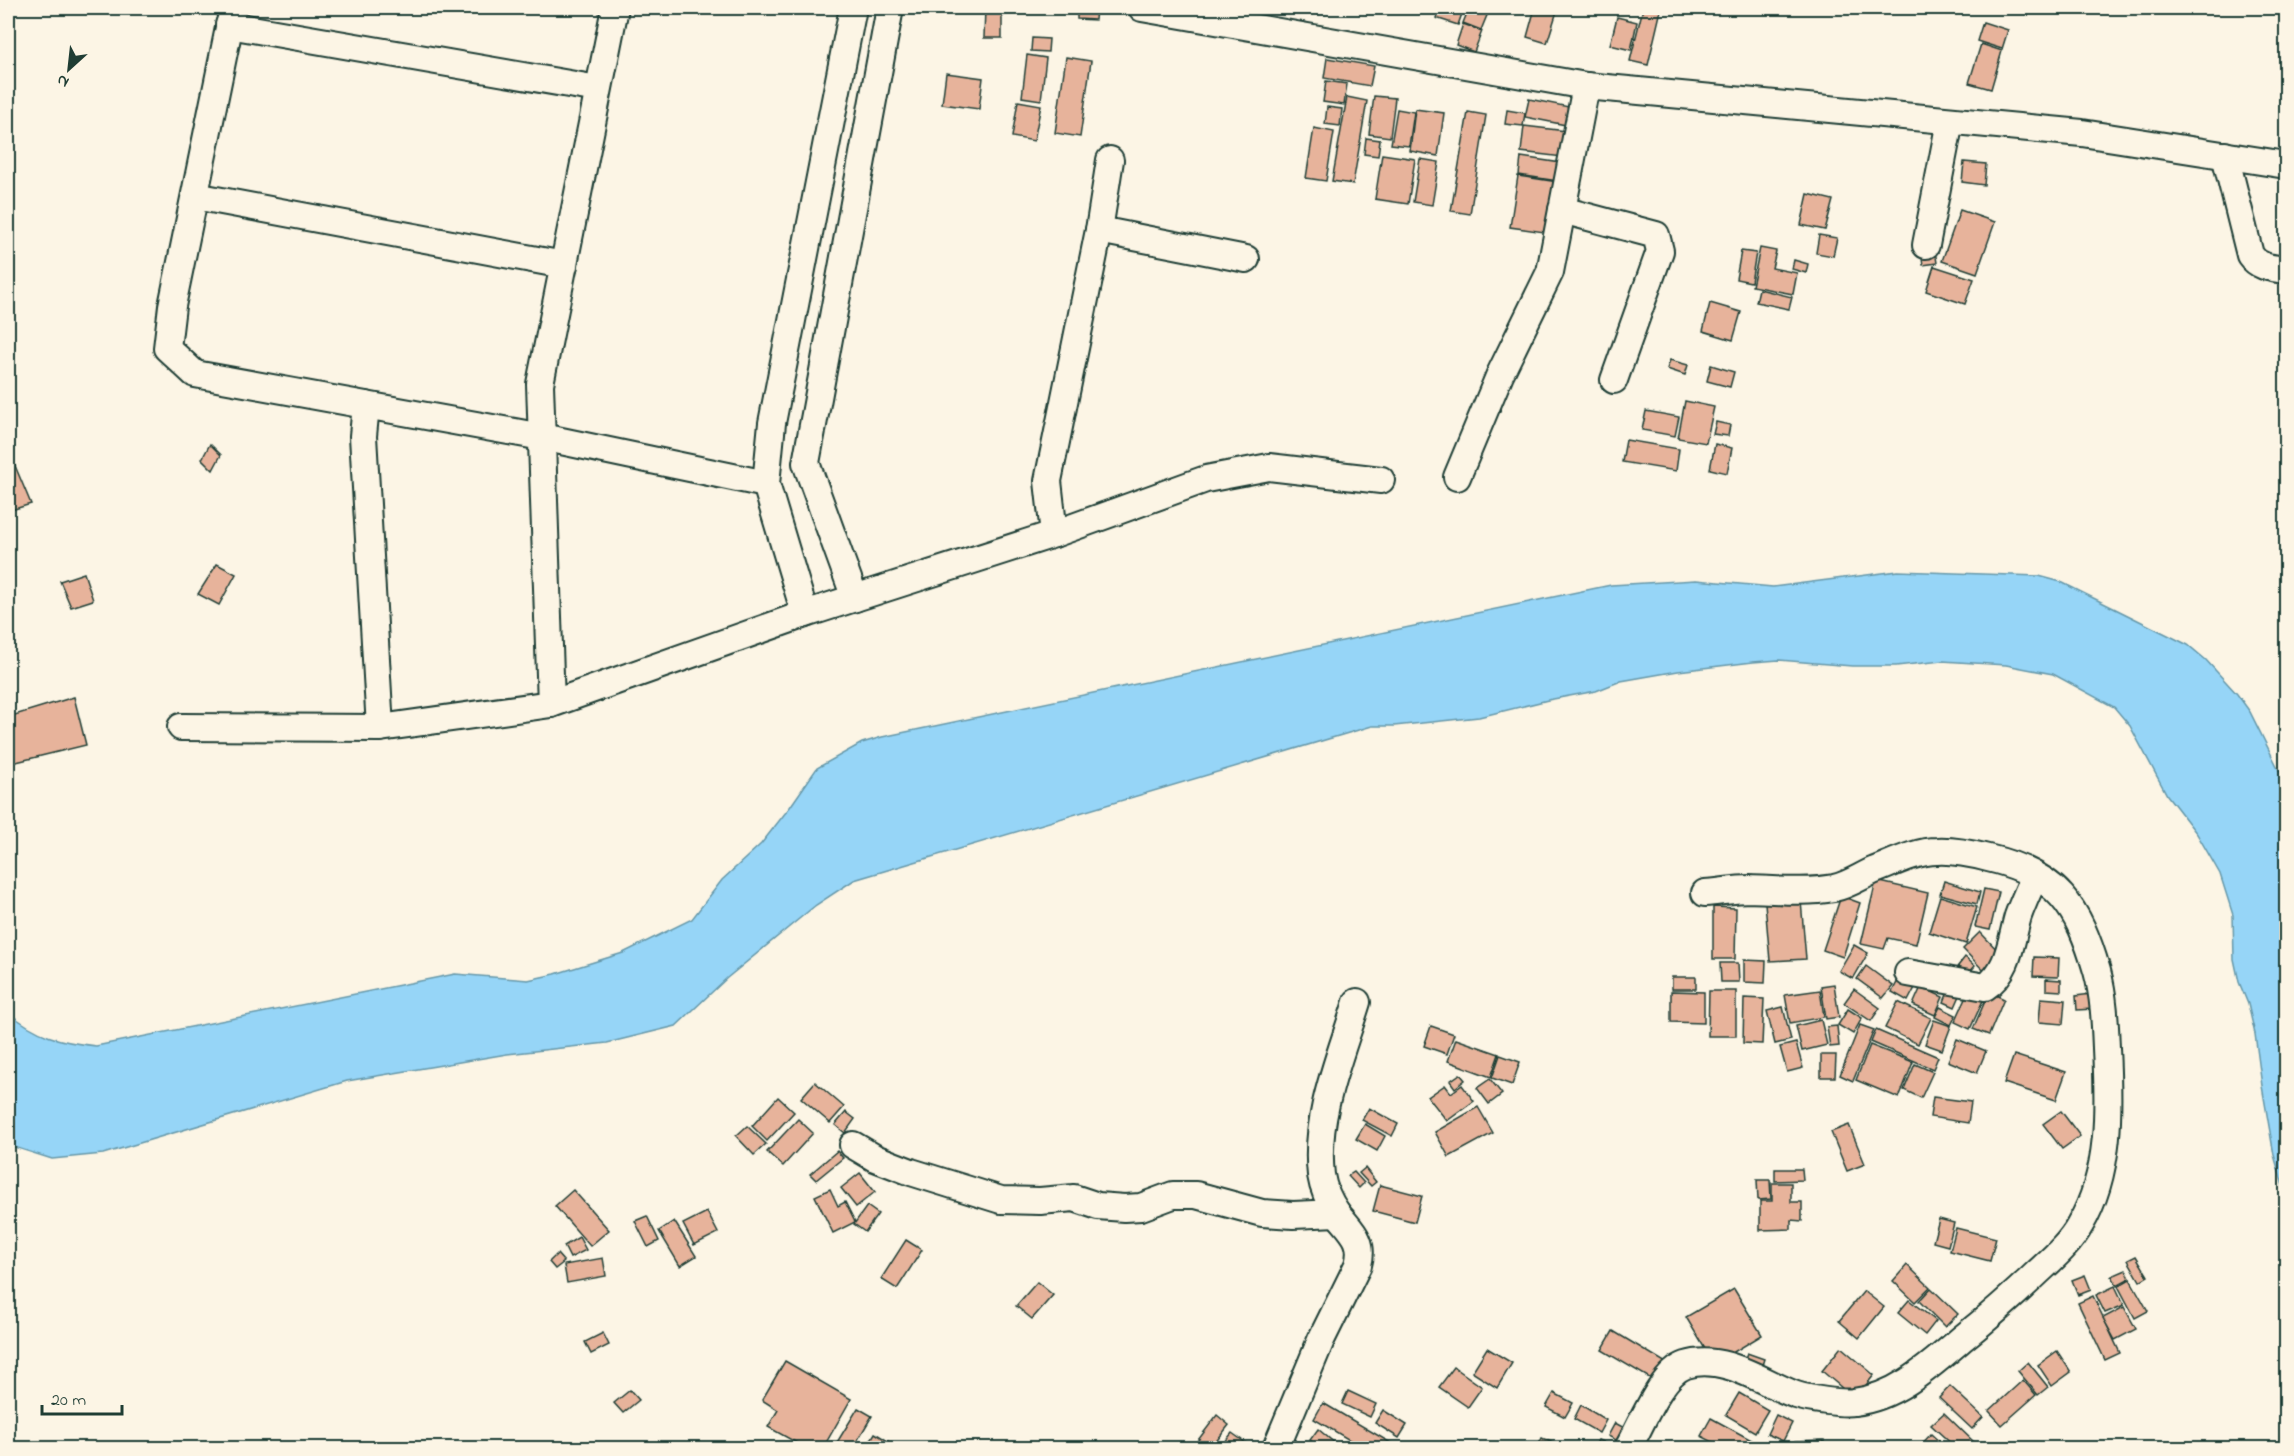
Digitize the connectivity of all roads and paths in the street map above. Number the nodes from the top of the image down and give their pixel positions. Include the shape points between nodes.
1 (615, 8) edge
2 (853, 8) edge
3 (890, 8) edge
4 (1142, 8) edge
5 (231, 16) edge
6 (1586, 87) junction
7 (598, 89) junction
8 (1950, 121) junction
9 (2225, 155) junction
10 (1110, 160) dead end
11 (2286, 165) edge
12 (195, 195) junction
13 (1562, 210) junction
14 (1098, 230) junction
15 (1926, 245) dead end
16 (1246, 259) dead end
17 (564, 265) junction
18 (2286, 270) edge
19 (1614, 380) dead end
20 (366, 405) junction
21 (542, 437) junction
22 (1457, 477) dead end
23 (1381, 480) dead end
24 (766, 484) junction
25 (1054, 534) junction
26 (855, 598) junction
27 (805, 614) junction
28 (551, 704) junction
29 (180, 727) dead end
30 (381, 728) junction
31 (2035, 876) junction
32 (1705, 893) dead end
33 (1908, 973) dead end
34 (1357, 1002) dead end
35 (853, 1145) dead end
36 (1337, 1213) junction
37 (1276, 1449) edge
38 (1628, 1449) edge

1 - 7 street
2 - 24 street via 772,423
3 - 26 street via 806,463
4 - 6 street
5 - 7 street
5 - 12 street
6 - 8 street
6 - 13 street
7 - 17 street
8 - 9 street via 2082,133
8 - 15 street
9 - 11 street
9 - 18 street via 2250,255 2265,268
10 - 14 street
12 - 17 street
12 - 20 street via 167,348 195,374
13 - 19 street via 1656,235 1660,251
13 - 22 street via 1550,272 1500,374
14 - 16 street
14 - 25 street via 1048,481
17 - 21 street via 540,384
20 - 21 street
20 - 30 street via 363,436
21 - 24 street
21 - 28 street
23 - 25 street via 1269,467 1206,479
24 - 27 street
25 - 26 street
26 - 27 street
27 - 28 street
28 - 30 street
29 - 30 street
31 - 32 street via 1990,858 1934,850 1838,887 1803,892 1746,889
31 - 33 street via 2006,960 1992,983 1985,987
31 - 38 street via 2059,891 2076,915 2092,953 2103,1004 2108,1096 2105,1138 2100,1173 2079,1228 2019,1291 1902,1386 1851,1403 1799,1396 1726,1365 1684,1365 1654,1398
34 - 36 street via 1319,1143 1322,1179
35 - 36 street via 911,1172 1001,1200 1040,1202 1074,1198 1098,1206 1141,1208 1173,1195 1196,1195 1262,1213
36 - 37 street via 1358,1239 1361,1255

